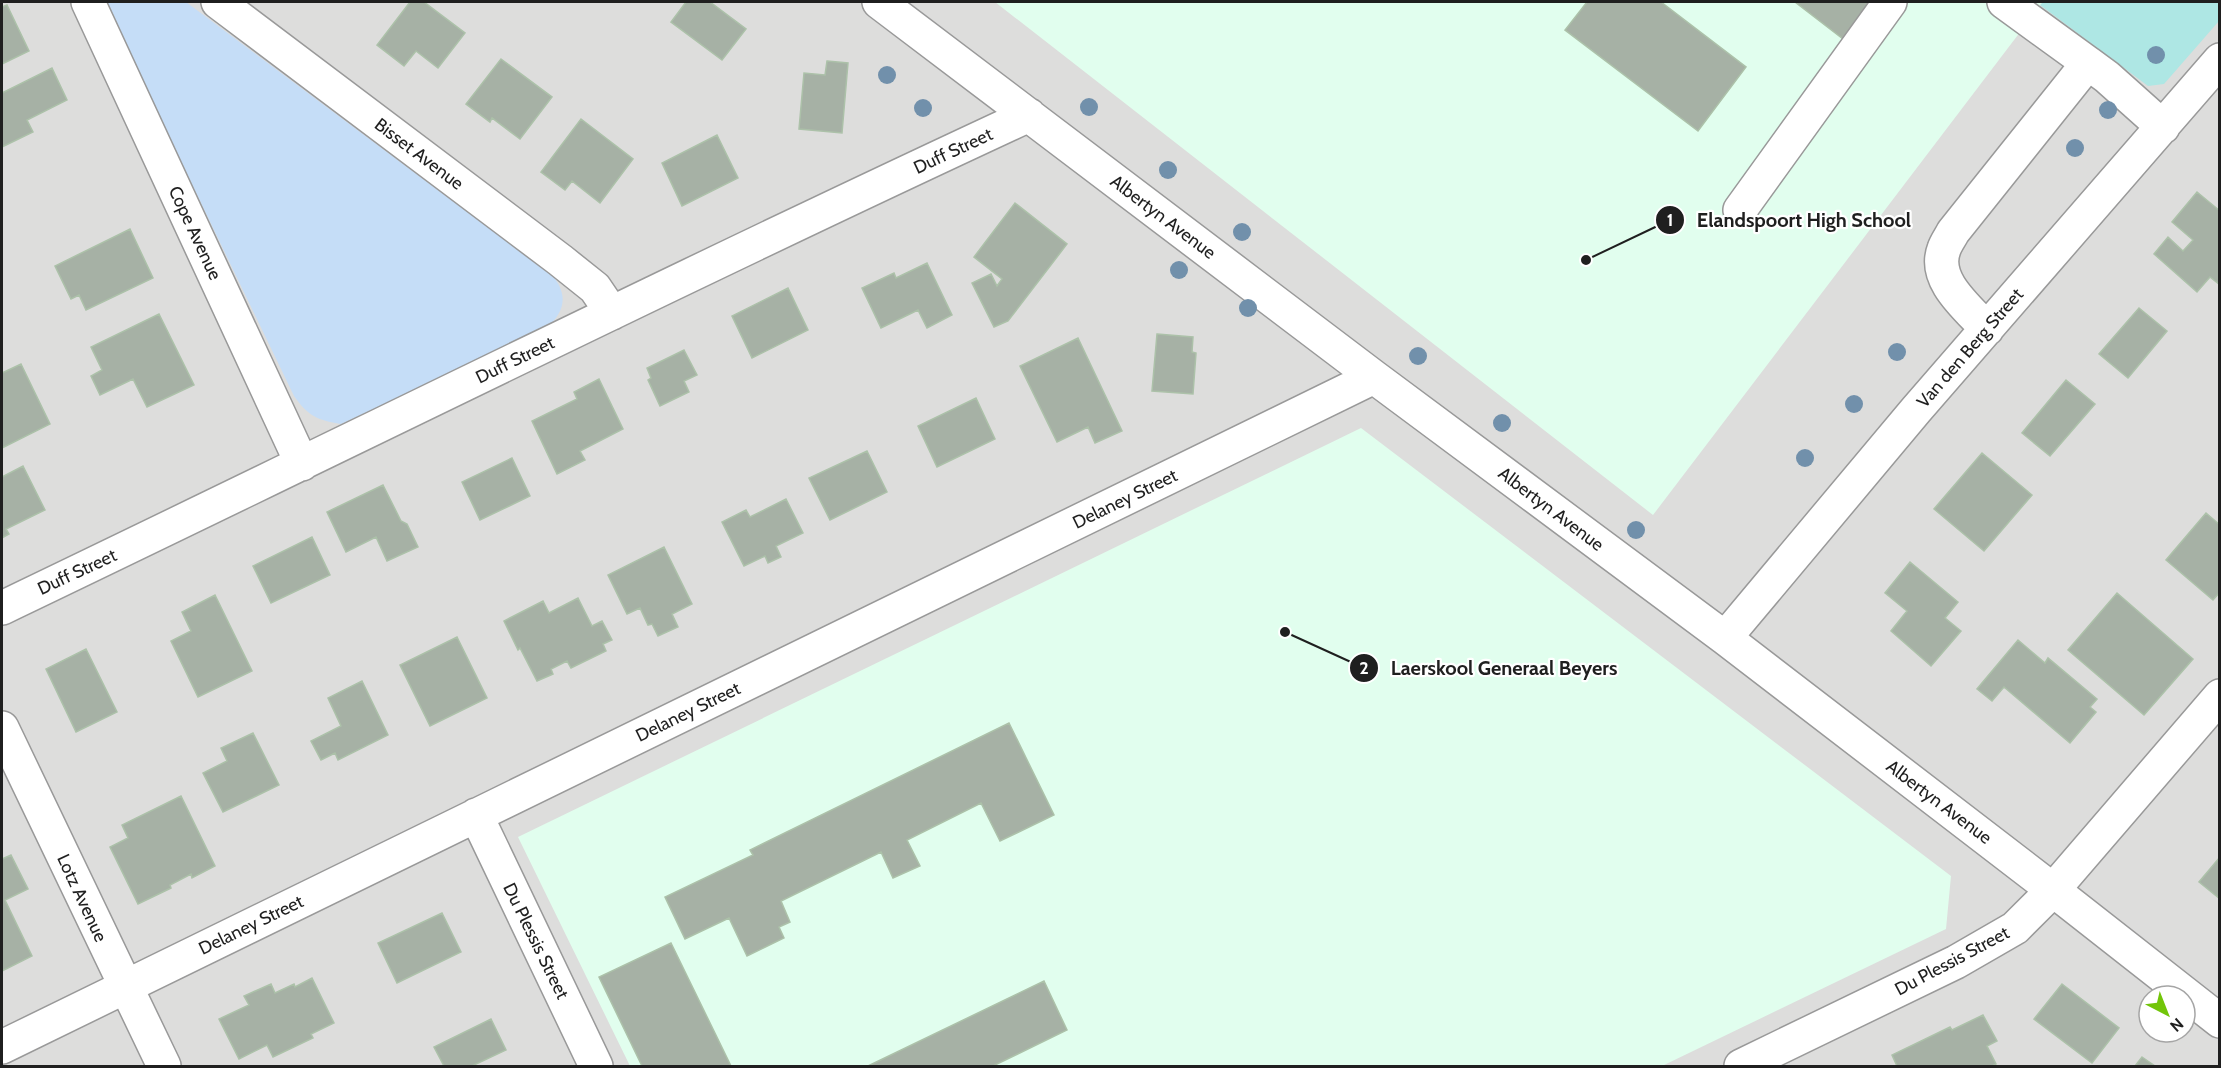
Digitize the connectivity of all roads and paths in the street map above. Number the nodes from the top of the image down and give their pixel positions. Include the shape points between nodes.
1 (88, 2) edge
2 (218, 2) edge
3 (879, 2) edge
4 (1890, 2) edge
5 (2004, 2) edge
6 (2220, 60) edge
7 (2088, 63) junction
8 (1029, 116) junction
9 (2163, 127) junction
10 (1740, 210) dead end
11 (612, 313) junction
12 (1987, 329) junction
13 (1374, 377) junction
14 (302, 464) junction
15 (2, 608) edge
16 (1725, 638) junction
17 (2220, 696) edge
18 (2, 728) edge
19 (476, 815) junction
20 (2053, 890) junction
21 (125, 987) junction
22 (2220, 1021) edge
23 (2, 1047) edge
24 (164, 1066) edge
25 (596, 1066) edge
26 (1741, 1066) edge

1 - 14 street, Cope Avenue
2 - 11 street, Bisset Avenue via 560,260 595,288
3 - 8 street, Albertyn Avenue
4 - 10 street
5 - 7 street
6 - 9 street, Van den Berg Street
7 - 9 street
7 - 12 street via 1953,232 1944,250 1941,266 1946,283
8 - 11 street, Duff Street
8 - 13 street, Albertyn Avenue
9 - 12 street, Van den Berg Street
11 - 14 street, Duff Street
12 - 16 street, Van den Berg Street
13 - 16 street, Albertyn Avenue
13 - 19 street, Delaney Street
14 - 15 street, Duff Street
16 - 20 street, Albertyn Avenue
17 - 20 street, Du Plessis Street
18 - 21 street, Lotz Avenue
19 - 21 street, Delaney Street
19 - 25 street, Du Plessis Street
20 - 22 street, Albertyn Avenue
20 - 26 street, Du Plessis Street via 2015,928 1988,945
21 - 23 street, Delaney Street
21 - 24 street, Lotz Avenue

